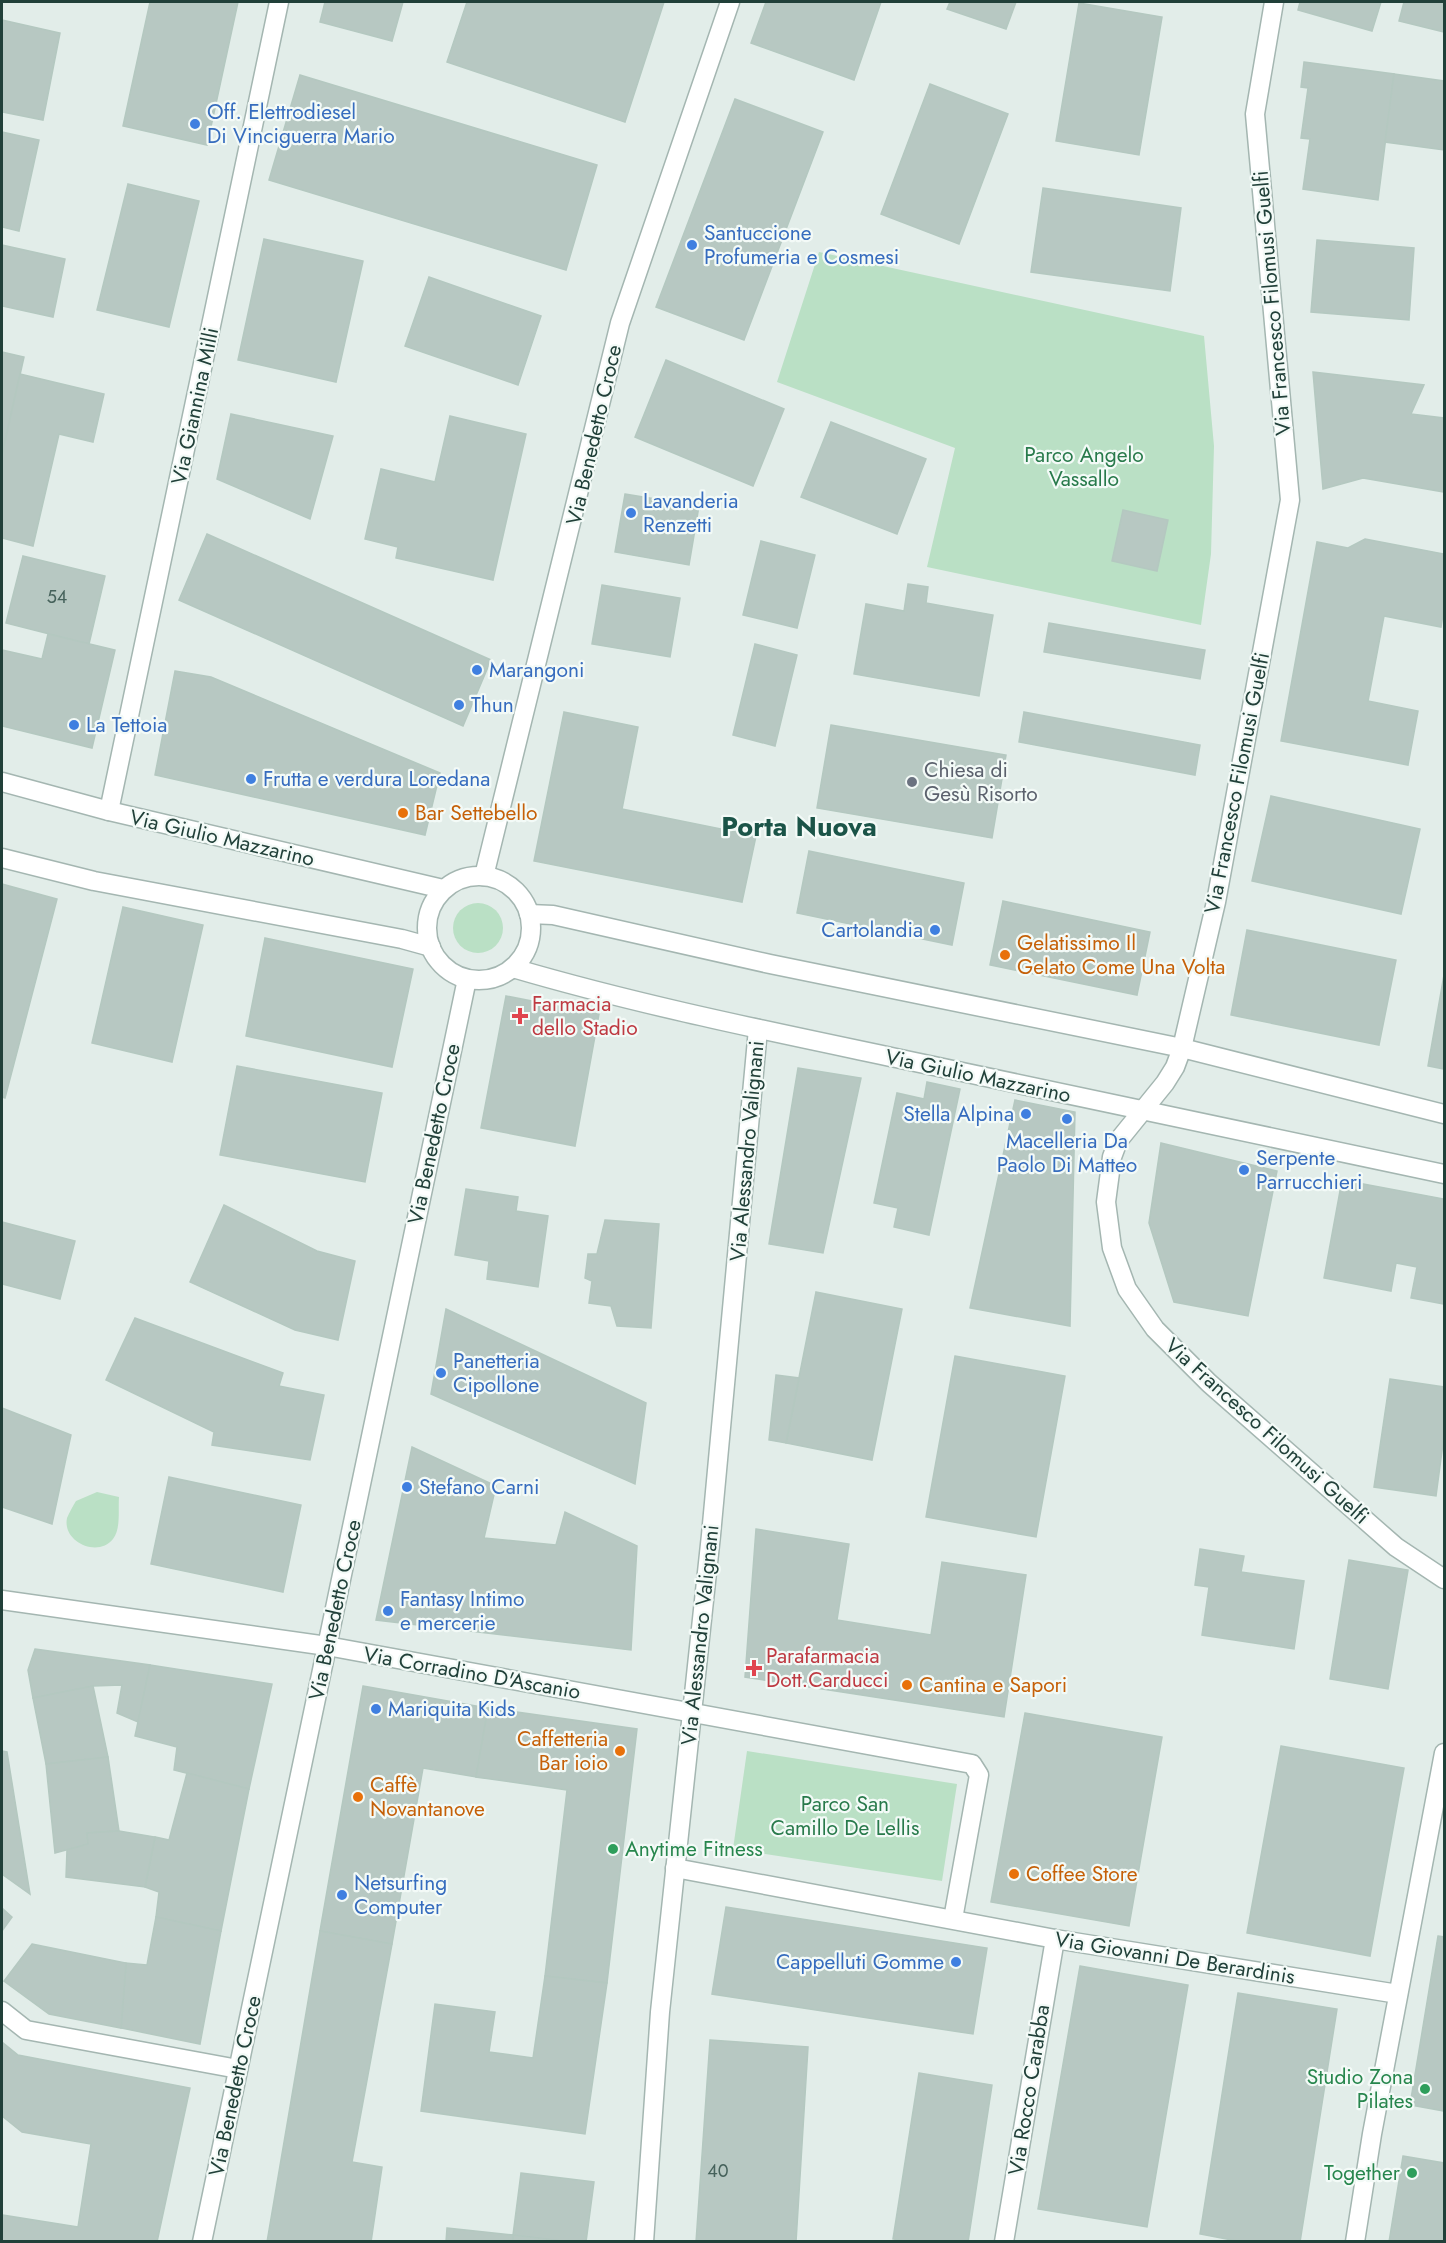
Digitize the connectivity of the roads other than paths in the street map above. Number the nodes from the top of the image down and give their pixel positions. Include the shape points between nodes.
1 (279, 2) edge
2 (730, 2) edge
3 (1274, 2) edge
4 (2, 782) edge
5 (109, 811) junction
6 (2, 858) edge
7 (484, 876) junction
8 (443, 889) junction
9 (530, 914) junction
10 (430, 947) junction
11 (513, 968) junction
12 (467, 979) junction
13 (758, 1029) junction
14 (1182, 1048) junction
15 (1141, 1111) junction
16 (1444, 1114) edge
17 (1444, 1174) edge
18 (1444, 1579) edge
19 (2, 1600) edge
20 (327, 1646) junction
21 (692, 1714) junction
22 (1444, 1754) edge
23 (675, 1868) junction
24 (953, 1919) junction
25 (1055, 1939) junction
26 (1398, 1994) junction
27 (2, 2011) edge
28 (238, 2070) junction
29 (202, 2241) edge
30 (644, 2241) edge
31 (1004, 2241) edge
32 (1355, 2241) edge

1 - 5 street, Via Giannina Milli
2 - 7 street, Via Benedetto Croce via 620,323
3 - 14 street, Via Francesco Filomusi Guelfi via 1256,114 1290,500 1216,902
4 - 5 street, Via Giulio Mazzarino
5 - 8 street, Via Giulio Mazzarino
6 - 10 street via 94,881
7 - 8 street via 462,879
7 - 9 street via 513,888
8 - 10 street via 428,916
9 - 11 street via 530,943
9 - 14 street via 553,915 770,964
10 - 12 street via 447,970
11 - 12 street via 488,980
11 - 13 street, Via Giulio Mazzarino
12 - 20 street, Via Benedetto Croce
13 - 15 street, Via Giulio Mazzarino
13 - 21 street, Via Alessandro Valignani
14 - 15 street, Via Francesco Filomusi Guelfi via 1165,1083
14 - 16 street
15 - 17 street, Via Giulio Mazzarino
15 - 18 street, Via Francesco Filomusi Guelfi via 1118,1141 1106,1202 1112,1248 1127,1289 1155,1329 1209,1383 1396,1547
19 - 20 street, Via Corradino D'Ascanio
20 - 21 street, Via Corradino D'Ascanio
20 - 28 street, Via Benedetto Croce
21 - 23 street, Via Alessandro Valignani
21 - 24 street, Via Corradino D'Ascanio via 972,1764 979,1775
22 - 26 street
23 - 24 street, Via Giovanni De Berardinis
23 - 30 street, Via Alessandro Valignani via 660,2012
24 - 25 street, Via Giovanni De Berardinis
25 - 26 street, Via Giovanni De Berardinis
25 - 31 street, Via Rocco Carabba
26 - 32 street
27 - 28 street via 26,2030
28 - 29 street, Via Benedetto Croce

